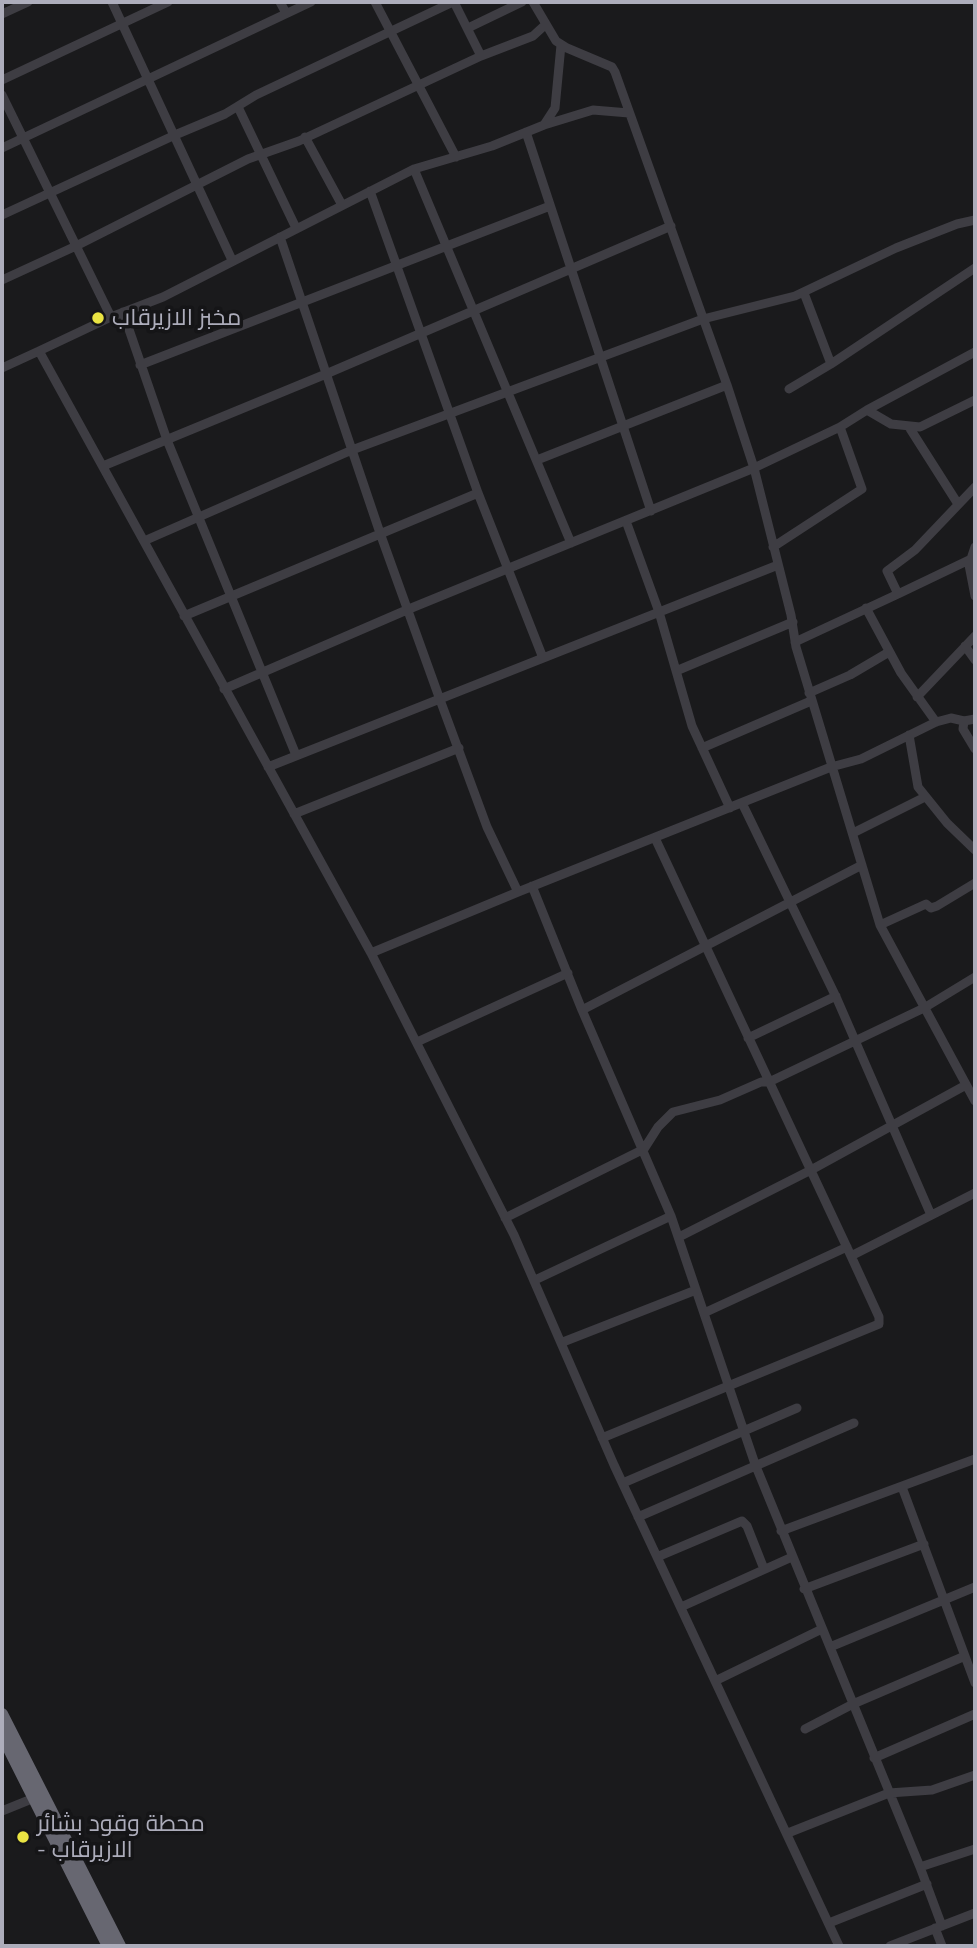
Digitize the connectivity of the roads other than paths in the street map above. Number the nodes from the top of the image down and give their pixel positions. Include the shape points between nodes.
1 (28, 2) edge
2 (112, 2) edge
3 (168, 2) edge
4 (280, 2) edge
5 (311, 2) edge
6 (375, 2) edge
7 (454, 2) edge
8 (522, 2) edge
9 (533, 2) edge
10 (286, 13) junction
11 (2, 14) edge
12 (123, 24) junction
13 (545, 25) junction
14 (467, 28) junction
15 (391, 32) junction
16 (561, 45) junction
17 (481, 56) junction
18 (149, 78) junction
19 (2, 80) edge
20 (419, 86) junction
21 (2, 95) edge
22 (237, 107) junction
23 (629, 113) junction
24 (544, 125) junction
25 (526, 132) junction
26 (175, 135) junction
27 (305, 137) junction
28 (23, 138) junction
29 (2, 148) edge
30 (261, 154) junction
31 (456, 157) junction
32 (415, 169) junction
33 (198, 185) junction
34 (370, 191) junction
35 (50, 193) junction
36 (342, 205) junction
37 (550, 206) junction
38 (2, 215) edge
39 (975, 220) edge
40 (671, 226) junction
41 (296, 228) junction
42 (280, 237) junction
43 (76, 246) junction
44 (448, 247) junction
45 (232, 260) junction
46 (396, 267) junction
47 (975, 268) edge
48 (571, 270) junction
49 (2, 280) edge
50 (804, 293) junction
51 (302, 303) junction
52 (474, 310) junction
53 (123, 313) junction
54 (111, 317) junction
55 (703, 319) junction
56 (420, 333) junction
57 (39, 351) junction
58 (975, 352) edge
59 (599, 358) junction
60 (831, 364) junction
61 (140, 365) junction
62 (2, 368) edge
63 (326, 374) junction
64 (727, 385) junction
65 (789, 389) dead end
66 (508, 392) junction
67 (975, 400) edge
68 (867, 410) junction
69 (450, 414) junction
70 (621, 425) junction
71 (840, 427) junction
72 (909, 427) junction
73 (167, 440) junction
74 (352, 450) junction
75 (537, 460) junction
76 (103, 466) junction
77 (754, 468) junction
78 (975, 486) edge
79 (478, 493) junction
80 (958, 504) junction
81 (651, 511) junction
82 (198, 517) junction
83 (626, 521) junction
84 (380, 533) junction
85 (144, 541) junction
86 (571, 544) junction
87 (773, 547) junction
88 (975, 547) edge
89 (969, 560) junction
90 (778, 565) junction
91 (507, 569) junction
92 (898, 594) junction
93 (229, 595) junction
94 (975, 596) edge
95 (866, 608) junction
96 (409, 609) junction
97 (659, 612) junction
98 (184, 616) junction
99 (793, 622) junction
100 (975, 636) edge
101 (795, 642) junction
102 (965, 646) junction
103 (889, 652) junction
104 (543, 658) junction
105 (975, 660) edge
106 (676, 671) junction
107 (261, 673) junction
108 (224, 689) junction
109 (917, 696) junction
110 (439, 697) junction
111 (810, 697) junction
112 (975, 719) edge
113 (964, 721) junction
114 (936, 722) junction
115 (909, 735) junction
116 (459, 748) junction
117 (702, 748) junction
118 (975, 749) edge
119 (296, 755) junction
120 (268, 767) junction
121 (831, 767) junction
122 (925, 797) junction
123 (742, 803) junction
124 (730, 808) junction
125 (294, 814) junction
126 (853, 833) junction
127 (655, 838) junction
128 (975, 850) edge
129 (862, 865) junction
130 (975, 883) edge
131 (532, 886) junction
132 (518, 892) junction
133 (792, 902) junction
134 (880, 925) junction
135 (705, 947) junction
136 (371, 953) junction
137 (568, 973) junction
138 (975, 977) edge
139 (836, 996) junction
140 (924, 1008) junction
141 (582, 1010) junction
142 (748, 1038) junction
143 (855, 1041) junction
144 (417, 1042) junction
145 (769, 1082) junction
146 (966, 1085) junction
147 (975, 1101) edge
148 (893, 1127) junction
149 (643, 1150) junction
150 (811, 1170) junction
151 (975, 1193) edge
152 (931, 1215) junction
153 (671, 1216) junction
154 (505, 1217) junction
155 (678, 1237) junction
156 (849, 1252) junction
157 (535, 1280) junction
158 (696, 1290) junction
159 (704, 1313) junction
160 (562, 1342) junction
161 (727, 1388) junction
162 (797, 1408) dead end
163 (854, 1423) dead end
164 (742, 1430) junction
165 (602, 1438) junction
166 (975, 1459) edge
167 (755, 1464) junction
168 (623, 1483) junction
169 (902, 1488) junction
170 (638, 1517) junction
171 (782, 1531) junction
172 (924, 1544) junction
173 (657, 1557) junction
174 (792, 1557) junction
175 (764, 1569) junction
176 (975, 1587) edge
177 (804, 1589) junction
178 (944, 1600) junction
179 (681, 1607) junction
180 (822, 1629) junction
181 (830, 1647) junction
182 (965, 1656) junction
183 (715, 1681) junction
184 (975, 1683) edge
185 (853, 1704) junction
186 (2, 1714) edge
187 (975, 1714) edge
188 (805, 1729) dead end
189 (2, 1735) edge
190 (874, 1758) junction
191 (975, 1775) edge
192 (889, 1793) junction
193 (39, 1796) junction
194 (2, 1811) edge
195 (788, 1833) junction
196 (975, 1849) edge
197 (920, 1867) junction
198 (927, 1884) junction
199 (975, 1913) edge
200 (829, 1923) junction
201 (939, 1927) junction
202 (108, 1946) edge
203 (120, 1946) edge
204 (839, 1946) edge
205 (890, 1946) edge
206 (942, 1946) edge

1 - 11 street
2 - 12 street
3 - 12 street
4 - 10 street
5 - 10 street
6 - 15 street
7 - 14 street
7 - 15 street
8 - 14 street
9 - 13 street
10 - 18 street
12 - 18 street
12 - 19 street
13 - 16 street
13 - 17 street via 533,36
14 - 17 street
15 - 20 street
15 - 22 street
16 - 23 street via 612,67
16 - 24 street via 555,108
17 - 20 street
18 - 26 street
18 - 28 street
20 - 27 street
20 - 31 street
21 - 28 street
22 - 26 street
22 - 30 street
23 - 24 street via 593,110
23 - 40 street
24 - 25 street
25 - 31 street
25 - 37 street
26 - 33 street
26 - 35 street
27 - 30 street
27 - 36 street
28 - 29 street
28 - 35 street
30 - 33 street
30 - 41 street
31 - 32 street
32 - 34 street
32 - 44 street
33 - 43 street
33 - 45 street
34 - 36 street
34 - 46 street
35 - 38 street
35 - 43 street
36 - 41 street
37 - 44 street
37 - 48 street
39 - 50 street via 896,248
40 - 48 street
40 - 55 street
41 - 42 street
42 - 45 street
42 - 51 street
43 - 49 street
43 - 54 street
44 - 46 street
44 - 52 street
45 - 53 street
46 - 51 street
46 - 56 street
47 - 60 street
48 - 52 street
48 - 59 street
50 - 55 street
50 - 60 street
51 - 61 street
51 - 63 street
52 - 56 street
52 - 66 street
53 - 54 street
53 - 61 street
54 - 57 street
55 - 59 street
55 - 64 street
56 - 63 street
56 - 69 street
57 - 62 street
57 - 76 street
58 - 68 street
59 - 66 street
59 - 70 street
60 - 65 street
61 - 73 street
63 - 73 street
63 - 74 street
64 - 70 street
64 - 77 street
66 - 69 street
66 - 75 street
67 - 72 street via 925,425
68 - 71 street
68 - 72 street via 891,424
69 - 74 street
69 - 79 street
70 - 75 street
70 - 81 street
71 - 77 street
71 - 87 street via 862,489
72 - 80 street
73 - 76 street
73 - 82 street
74 - 82 street
74 - 84 street
75 - 86 street
76 - 85 street
77 - 81 street
77 - 87 street
78 - 80 street
79 - 84 street
79 - 91 street
80 - 92 street via 915,550 887,571
81 - 83 street
82 - 85 street
82 - 93 street
83 - 86 street
83 - 97 street
84 - 93 street
84 - 96 street
85 - 98 street
86 - 91 street
87 - 90 street
88 - 89 street
89 - 92 street
89 - 94 street
90 - 97 street
90 - 99 street
91 - 96 street
91 - 104 street
92 - 95 street
93 - 98 street
93 - 107 street
95 - 101 street
95 - 103 street
96 - 107 street
96 - 110 street
97 - 104 street
97 - 106 street
98 - 108 street
99 - 101 street
99 - 106 street
100 - 102 street
101 - 111 street
102 - 105 street
102 - 109 street
103 - 109 street
103 - 111 street
104 - 110 street
106 - 117 street
107 - 108 street
107 - 119 street
108 - 120 street
109 - 114 street
110 - 116 street
110 - 119 street
111 - 117 street
111 - 121 street
112 - 113 street
113 - 114 street
113 - 118 street via 963,730
114 - 115 street
115 - 121 street via 861,759
115 - 122 street via 915,778
116 - 125 street
116 - 132 street via 486,827
117 - 124 street
119 - 120 street
120 - 125 street
121 - 123 street
121 - 126 street
122 - 126 street
122 - 128 street
123 - 124 street
123 - 133 street
124 - 127 street
125 - 136 street
126 - 129 street
127 - 131 street
127 - 135 street
129 - 133 street
129 - 134 street
130 - 134 street via 937,906 926,904
131 - 132 street
131 - 137 street
132 - 136 street
133 - 135 street
133 - 139 street
134 - 140 street
135 - 141 street
135 - 142 street
136 - 144 street
137 - 141 street
137 - 144 street
138 - 140 street
139 - 142 street
139 - 143 street
140 - 143 street
140 - 146 street
141 - 149 street
142 - 145 street
143 - 145 street
143 - 148 street
144 - 154 street
145 - 149 street via 673,1112
145 - 150 street
146 - 147 street
146 - 148 street
148 - 150 street
148 - 152 street
149 - 153 street
149 - 154 street
150 - 155 street
150 - 156 street
151 - 152 street
152 - 156 street
153 - 155 street
153 - 157 street
154 - 157 street
155 - 158 street
156 - 159 street
156 - 161 street via 880,1317 878,1324
157 - 160 street
158 - 159 street
158 - 160 street
159 - 161 street
160 - 165 street
161 - 164 street
161 - 165 street
162 - 164 street
163 - 167 street
164 - 167 street
164 - 168 street
165 - 168 street
166 - 169 street
167 - 170 street
167 - 171 street
168 - 170 street
169 - 171 street
169 - 172 street
170 - 173 street
171 - 174 street
172 - 177 street
172 - 178 street
173 - 175 street via 742,1521
173 - 179 street
174 - 175 street
174 - 177 street
175 - 179 street
176 - 178 street
177 - 180 street
178 - 181 street
178 - 182 street
179 - 183 street
180 - 181 street
180 - 183 street
181 - 185 street
182 - 184 street
182 - 185 street
183 - 195 street
185 - 188 street
185 - 190 street
186 - 193 highway
187 - 190 street
189 - 193 highway
190 - 192 street
191 - 192 street via 932,1790
192 - 195 street
192 - 197 street
193 - 194 street
193 - 202 highway
193 - 203 highway
195 - 200 street
196 - 197 street
197 - 198 street
198 - 200 street
198 - 201 street
199 - 201 street
200 - 204 street
201 - 205 street
201 - 206 street

